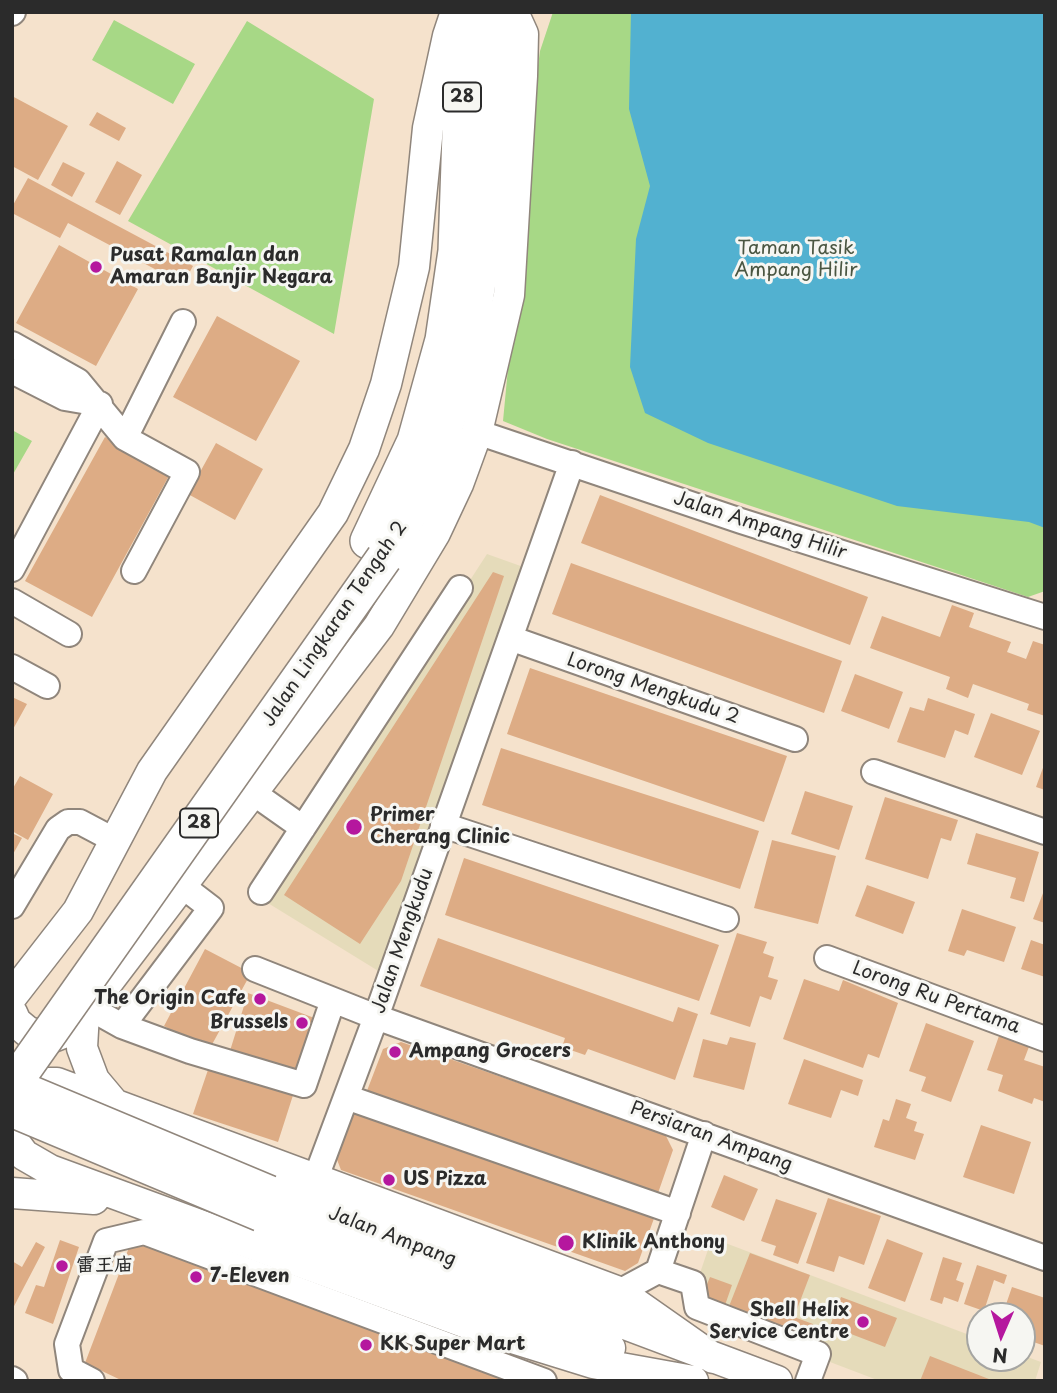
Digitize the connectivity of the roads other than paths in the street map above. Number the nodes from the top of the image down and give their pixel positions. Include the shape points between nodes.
1 (456, 12) edge
2 (478, 12) edge
3 (510, 12) edge
4 (472, 182) junction
5 (183, 322) dead end
6 (12, 344) edge
7 (12, 371) edge
8 (100, 404) junction
9 (477, 432) junction
10 (125, 438) junction
11 (572, 463) junction
12 (12, 569) edge
13 (134, 571) dead end
14 (460, 588) dead end
15 (12, 601) edge
16 (1045, 617) edge
17 (69, 634) dead end
18 (510, 638) junction
19 (12, 667) edge
20 (47, 686) dead end
21 (795, 739) dead end
22 (874, 772) dead end
23 (252, 792) junction
24 (443, 825) junction
25 (303, 828) junction
26 (1045, 832) edge
27 (114, 840) junction
28 (181, 885) junction
29 (261, 892) dead end
30 (12, 906) edge
31 (726, 919) dead end
32 (827, 958) dead end
33 (255, 969) dead end
34 (15, 988) edge
35 (332, 1000) junction
36 (12, 1013) edge
37 (81, 1017) junction
38 (376, 1017) junction
39 (122, 1026) junction
40 (1045, 1039) edge
41 (12, 1047) edge
42 (21, 1080) edge
43 (85, 1094) junction
44 (346, 1097) junction
45 (115, 1105) junction
46 (12, 1111) edge
47 (704, 1134) junction
48 (12, 1139) edge
49 (50, 1170) junction
50 (315, 1180) junction
51 (12, 1193) edge
52 (265, 1203) junction
53 (140, 1204) junction
54 (678, 1213) junction
55 (1045, 1258) edge
56 (658, 1271) junction
57 (619, 1292) junction
58 (701, 1373) edge
59 (605, 1374) edge
60 (92, 1381) edge
61 (544, 1381) edge
62 (777, 1381) edge
63 (808, 1381) edge

1 - 27 main road via 428,128 414,267 387,384 364,449 333,513 152,771
2 - 4 highway, Jalan Lingkaran Tengah 2 / 28 via 463,74
3 - 4 highway, Jalan Lingkaran Tengah 2 / 28
3 - 9 main road via 523,34 509,295
4 - 41 highway, Jalan Lingkaran Tengah 2 / 28 via 432,384 415,441 366,547
4 - 42 highway, Jalan Lingkaran Tengah 2 / 28, bridge via 482,255 468,349 439,448 417,501 384,558
5 - 10 street
6 - 8 street via 78,380
7 - 8 street via 65,398
8 - 10 street
8 - 12 street
9 - 11 street, Jalan Ampang Hilir
9 - 23 main road via 435,533 379,626
10 - 13 street via 187,472
11 - 16 street, Jalan Ampang Hilir
11 - 18 street, Jalan Mengkudu
14 - 25 street
15 - 17 street
18 - 21 street, Lorong Mengkudu 2
18 - 24 street, Jalan Mengkudu
19 - 20 street
22 - 26 street
23 - 25 street
23 - 28 main road
24 - 31 street
24 - 38 street, Jalan Mengkudu
25 - 29 street
27 - 30 street via 80,822 68,822 58,829
27 - 34 main road via 78,911
28 - 37 main road
28 - 39 street via 211,908
32 - 40 street, Lorong Ru Pertama
33 - 35 street, Persiaran Ampang
35 - 38 street, Persiaran Ampang
35 - 39 street via 304,1085
36 - 37 main road via 28,1032 50,1038
37 - 39 street
37 - 42 main road
37 - 45 main road via 82,1048 94,1080
38 - 44 street, Jalan Mengkudu
38 - 47 street, Persiaran Ampang
42 - 43 main road via 57,1083
42 - 46 main road
42 - 52 main road, Jalan Ampang, bridge
43 - 45 main road
43 - 49 main road via 66,1104 54,1120 48,1137
44 - 50 street, Jalan Mengkudu
44 - 54 street
45 - 50 main road
46 - 52 main road, Jalan Ampang, bridge
47 - 54 street
47 - 55 street, Persiaran Ampang
48 - 49 main road via 24,1155
49 - 53 main road
50 - 57 main road
51 - 53 main road
52 - 58 main road, Jalan Ampang
53 - 59 main road
54 - 56 street
56 - 57 street
56 - 63 street via 693,1283 697,1307 818,1354
57 - 58 main road
58 - 59 main road
58 - 62 main road, Jalan Ampang
60 - 61 street via 71,1370 66,1344 106,1241 144,1232

